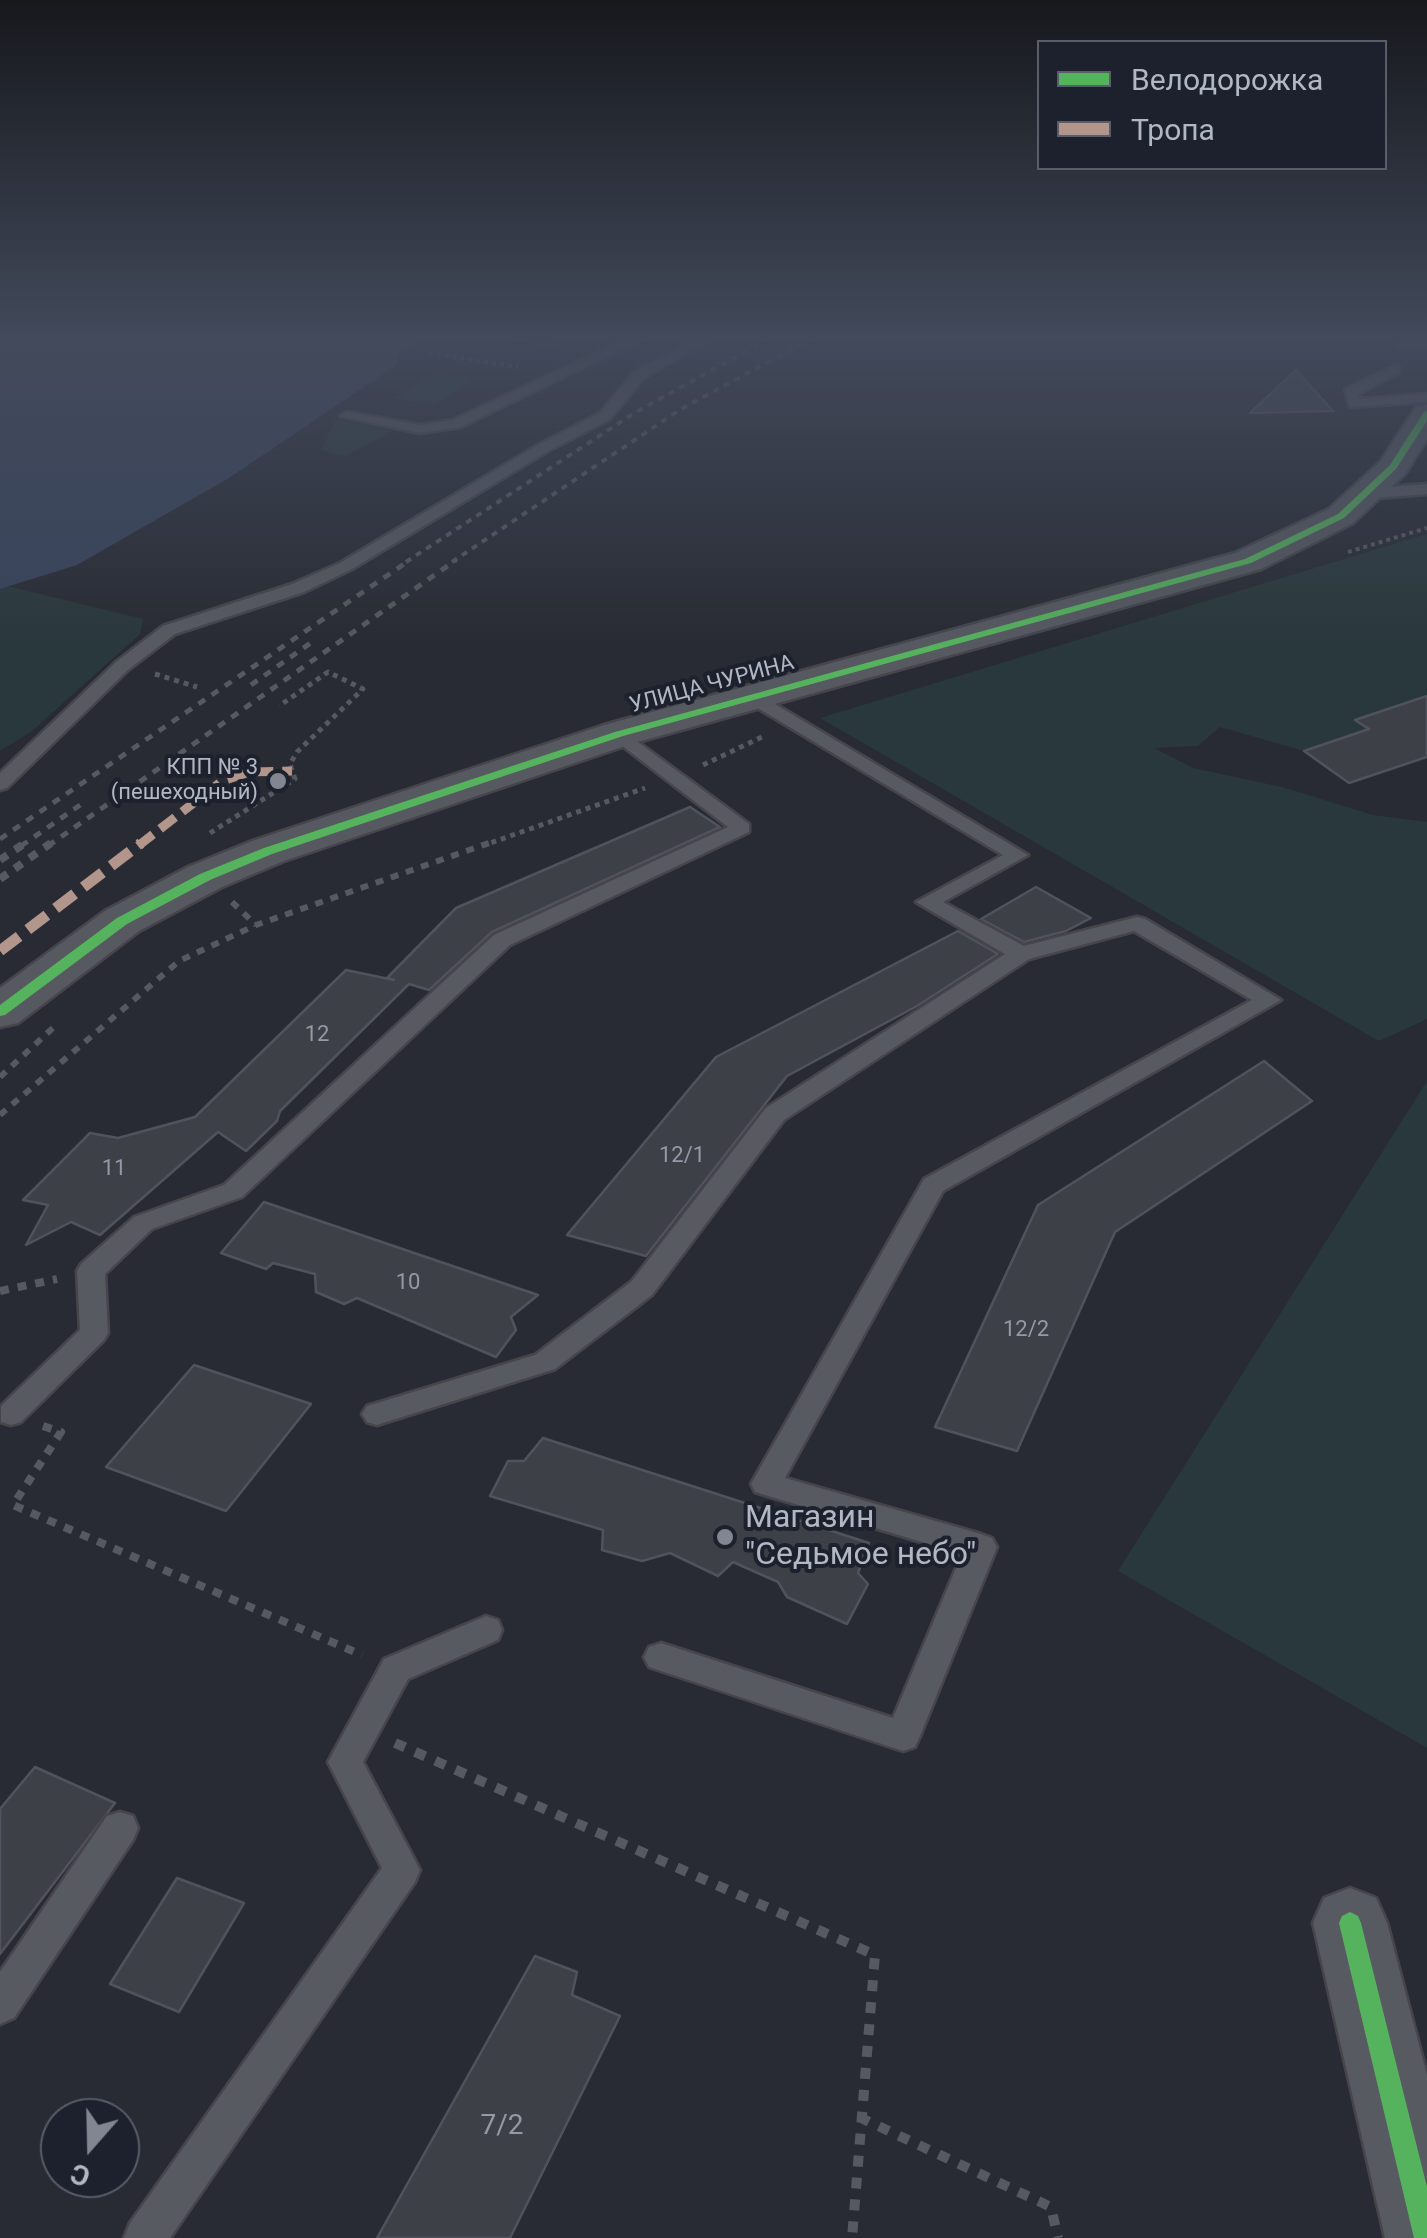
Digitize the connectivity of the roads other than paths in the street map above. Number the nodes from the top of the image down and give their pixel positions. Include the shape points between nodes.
1 (560, 442) edge
2 (1409, 442) edge
3 (1427, 490) edge
4 (1364, 494) junction
5 (753, 698) junction
6 (619, 734) junction
7 (0, 784) edge
8 (1021, 954) junction
9 (0, 1012) edge
10 (11, 1414) dead end
11 (378, 1414) dead end
12 (486, 1630) dead end
13 (661, 1657) dead end
14 (120, 1828) dead end
15 (1350, 1924) dead end
16 (0, 2005) edge
17 (145, 2238) edge
18 (1426, 2238) edge

1 - 7 lane via 346,566 186,622 137,654
2 - 4 street, УЛИЦА ЧУРИНА
3 - 4 lane
4 - 5 street, УЛИЦА ЧУРИНА via 1341,516 1248,561
5 - 6 street, УЛИЦА ЧУРИНА
5 - 8 lane via 1018,855 927,902
6 - 9 street, УЛИЦА ЧУРИНА via 232,864 122,921
6 - 10 lane via 742,828 502,940 234,1191 143,1223 92,1271 94,1333
8 - 11 lane via 775,1114 642,1288 545,1362
8 - 13 lane via 1137,924 1269,1000 932,1185 766,1484 982,1547 903,1736
12 - 17 lane via 396,1669 344,1762 402,1870
14 - 16 lane
15 - 18 street

